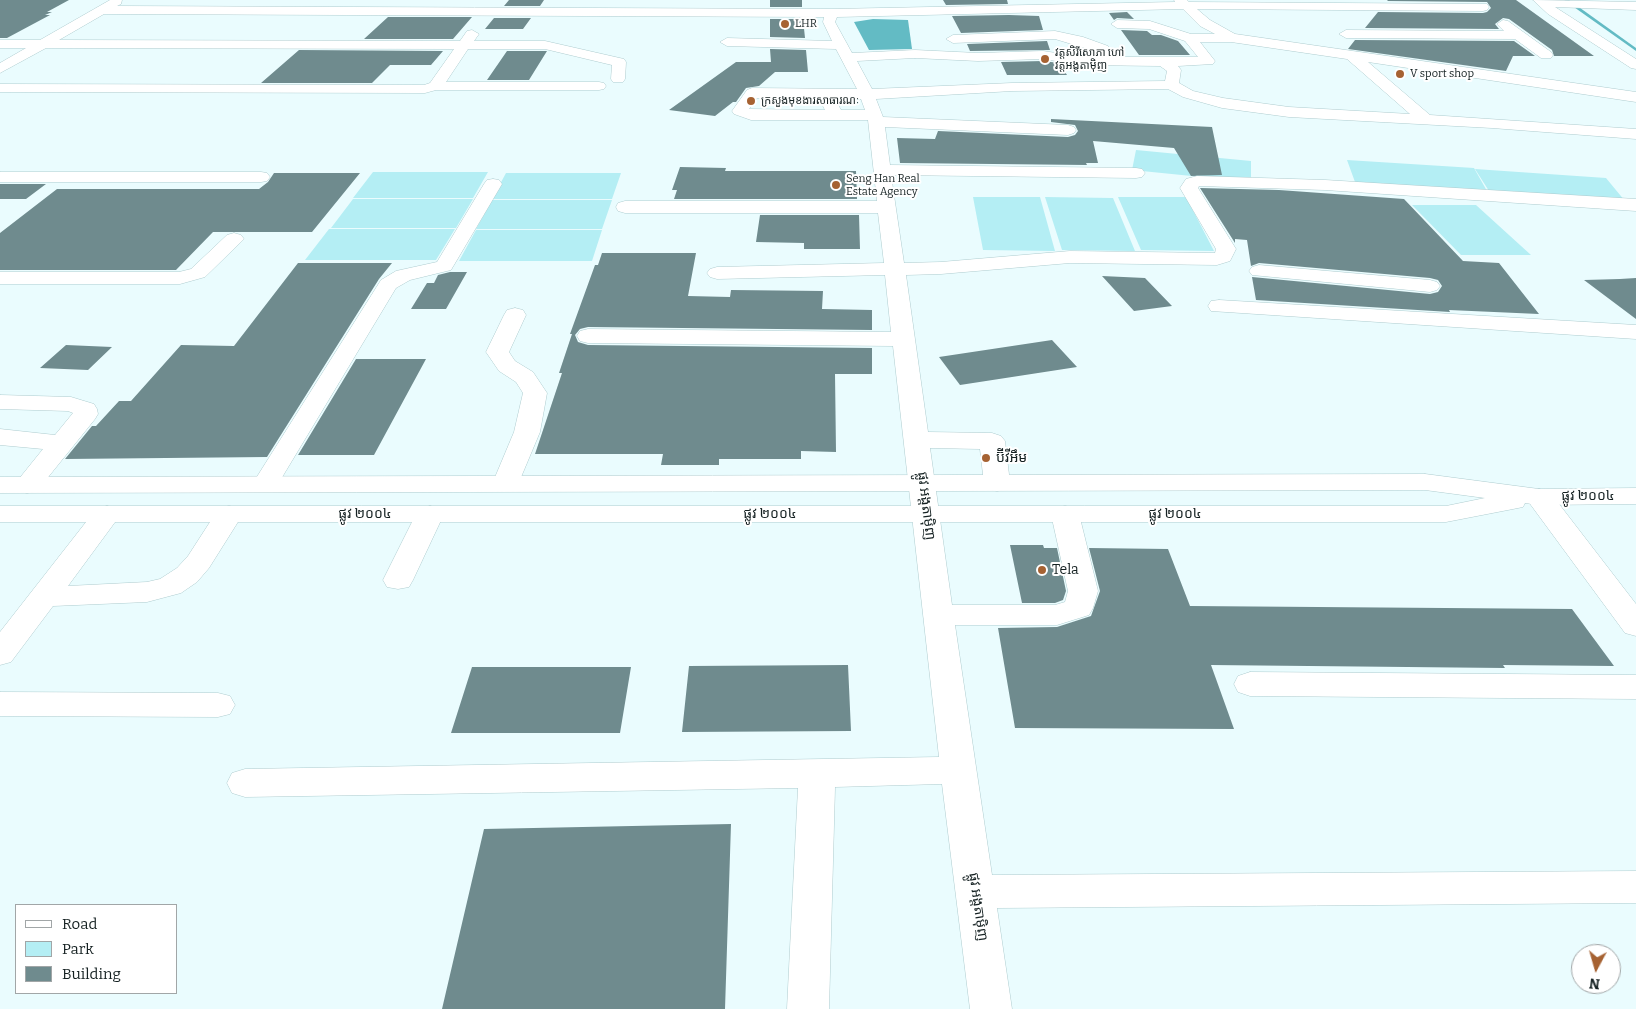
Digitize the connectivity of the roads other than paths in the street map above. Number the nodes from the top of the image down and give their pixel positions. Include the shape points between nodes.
1 (118, 0) edge
2 (500, 0) edge
3 (807, 0) edge
4 (1541, 1) edge
5 (1182, 3) edge
6 (1316, 3) edge
7 (1480, 4) edge
8 (1636, 6) edge
9 (101, 10) junction
10 (491, 12) junction
11 (1100, 25) dead end
12 (1075, 27) dead end
13 (1339, 27) junction
14 (837, 34) junction
15 (1055, 35) junction
16 (1516, 35) junction
17 (1190, 38) junction
18 (1230, 38) junction
19 (0, 39) edge
20 (47, 41) junction
21 (727, 42) dead end
22 (0, 44) edge
23 (464, 45) junction
24 (1329, 52) junction
25 (940, 54) junction
26 (1106, 55) junction
27 (1351, 55) junction
28 (1546, 56) dead end
29 (1164, 62) junction
30 (1636, 65) edge
31 (0, 69) edge
32 (618, 79) dead end
33 (1171, 85) junction
34 (435, 86) junction
35 (599, 86) dead end
36 (0, 88) edge
37 (821, 94) junction
38 (1636, 97) edge
39 (872, 111) junction
40 (835, 115) junction
41 (1426, 120) junction
42 (1068, 130) dead end
43 (1636, 134) edge
44 (882, 170) junction
45 (1136, 173) dead end
46 (0, 177) edge
47 (261, 178) dead end
48 (493, 184) dead end
49 (1636, 205) edge
50 (887, 206) junction
51 (625, 207) dead end
52 (234, 239) dead end
53 (895, 270) junction
54 (1259, 271) dead end
55 (717, 273) dead end
56 (0, 278) edge
57 (1400, 283) junction
58 (1430, 286) dead end
59 (1219, 306) dead end
60 (515, 314) dead end
61 (1414, 319) junction
62 (1636, 332) edge
63 (588, 336) dead end
64 (904, 339) junction
65 (0, 402) edge
66 (0, 437) edge
67 (917, 440) junction
68 (63, 442) junction
69 (506, 482) junction
70 (266, 483) junction
71 (923, 483) junction
72 (996, 483) junction
73 (0, 485) edge
74 (27, 485) junction
75 (1636, 496) edge
76 (1539, 497) junction
77 (0, 514) edge
78 (107, 514) junction
79 (229, 514) junction
80 (430, 514) junction
81 (927, 514) junction
82 (1065, 514) junction
83 (398, 580) dead end
84 (43, 597) junction
85 (940, 615) junction
86 (1636, 626) edge
87 (0, 654) edge
88 (1250, 684) dead end
89 (1636, 687) edge
90 (0, 704) edge
91 (218, 705) dead end
92 (958, 770) junction
93 (817, 774) junction
94 (245, 783) dead end
95 (1636, 887) edge
96 (976, 892) junction
97 (808, 1009) edge
98 (991, 1009) edge

1 - 9 street
2 - 10 street
3 - 14 street
4 - 8 street
4 - 30 street
5 - 6 street
5 - 14 street
5 - 18 street via 1205,23
6 - 7 street
6 - 13 street
7 - 16 street
9 - 10 street
9 - 20 street
10 - 14 street via 762,12 762,23
10 - 23 street
11 - 17 street via 1142,24
12 - 15 street
13 - 16 street
13 - 24 street
14 - 21 street
14 - 25 street
14 - 39 street, ផ្លូវ អង្តតាម៉ិញ
15 - 25 street via 954,39 946,42
15 - 26 street via 1078,40
16 - 28 street
17 - 18 street
17 - 29 street via 1208,61
18 - 24 street via 1259,36
19 - 20 street
20 - 22 street
20 - 23 street
20 - 31 street
23 - 32 street via 555,46 619,62
23 - 34 street
24 - 27 street
25 - 26 street via 978,57 1043,55 1082,61
26 - 29 street
27 - 38 street
27 - 41 street
29 - 33 street via 1174,70
33 - 39 street via 1012,86
33 - 41 street via 1188,94 1241,106
34 - 35 street
34 - 36 street via 425,89
37 - 39 street
37 - 40 street via 826,96
37 - 40 street via 752,93 740,111 751,115
39 - 40 street
39 - 42 street via 907,122
39 - 44 street, ផ្លូវ អង្តតាម៉ិញ
41 - 43 street
44 - 45 street
44 - 50 street, ផ្លូវ អង្តតាម៉ិញ
46 - 47 street
48 - 70 street via 444,266 403,275 388,284
49 - 53 street via 1325,185 1197,181 1189,188 1226,249 1223,257 1217,260 1070,257
50 - 51 street
50 - 53 street, ផ្លូវ អង្តតាម៉ិញ
52 - 56 street via 198,272 180,278
53 - 55 street
53 - 64 street, ផ្លូវ អង្តតាម៉ិញ
54 - 57 street
57 - 58 street
57 - 61 street
59 - 61 street
60 - 69 street via 497,352 507,366 525,377 535,393 527,432
61 - 62 street
63 - 64 street
64 - 67 street, ផ្លូវ អង្តតាម៉ិញ
65 - 68 street via 82,407 86,414
66 - 68 street
67 - 71 street, ផ្លូវ អង្តតាម៉ិញ
67 - 72 street via 992,441
68 - 74 street
69 - 70 street, ផ្លូវ ២០០៤
69 - 71 street, ផ្លូវ ២០០៤
70 - 74 street, ផ្លូវ ២០០៤
71 - 72 street, ផ្លូវ ២០០៤
71 - 81 street, ផ្លូវ អង្តតាម៉ិញ
72 - 76 street, ផ្លូវ ២០០៤ via 1424,482
73 - 74 street, ផ្លូវ ២០០៤
75 - 76 street, ផ្លូវ ២០០៤
76 - 82 street, ផ្លូវ ២០០៤ via 1446,514
76 - 86 street
77 - 78 street, ផ្លូវ ២០០៤
78 - 79 street, ផ្លូវ ២០០៤
78 - 84 street
79 - 80 street, ផ្លូវ ២០០៤
79 - 84 street via 200,562 170,586 147,592
80 - 81 street, ផ្លូវ ២០០៤
80 - 83 street
81 - 82 street, ផ្លូវ ២០០៤
81 - 85 street, ផ្លូវ អង្តតាម៉ិញ
82 - 85 street via 1083,592 1078,608 1057,615
84 - 87 street
85 - 92 street, ផ្លូវ អង្តតាម៉ិញ
88 - 89 street
90 - 91 street
92 - 93 street
92 - 96 street, ផ្លូវ អង្តតាម៉ិញ
93 - 94 street
93 - 97 street
95 - 96 street
96 - 98 street, ផ្លូវ អង្តតាម៉ិញ

